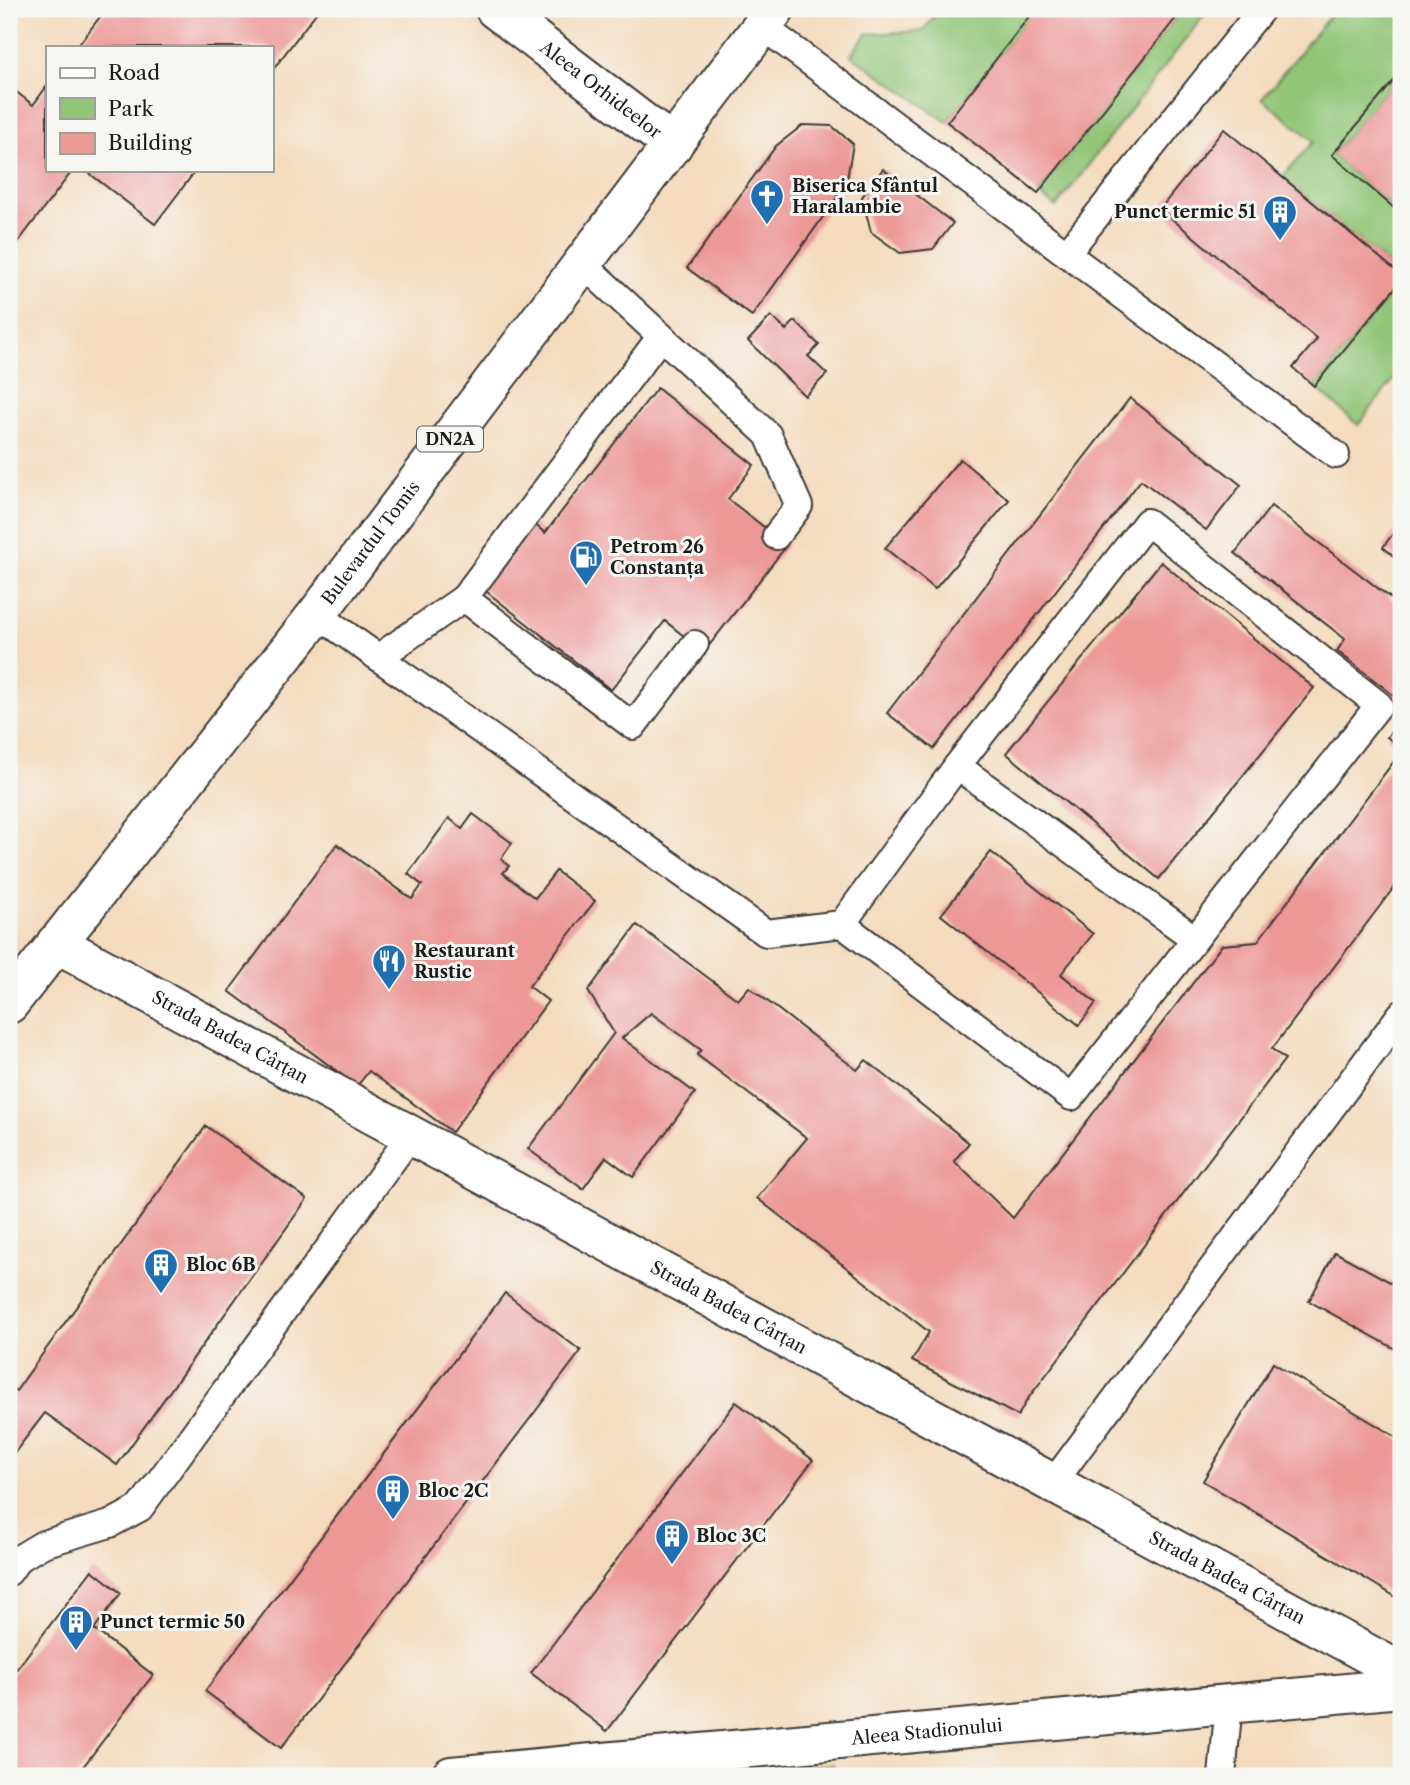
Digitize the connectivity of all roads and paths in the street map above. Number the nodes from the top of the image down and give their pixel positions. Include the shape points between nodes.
1 (495, 9) edge
2 (1262, 9) edge
3 (769, 17) edge
4 (673, 145) junction
5 (1067, 253) junction
6 (583, 264) junction
7 (661, 336) junction
8 (1336, 455) dead end
9 (776, 536) dead end
10 (464, 598) junction
11 (317, 614) junction
12 (695, 644) dead end
13 (379, 657) junction
14 (957, 766) junction
15 (842, 924) junction
16 (1195, 939) junction
17 (56, 943) junction
18 (9, 1004) edge
19 (1401, 1014) edge
20 (411, 1135) junction
21 (1052, 1483) junction
22 (9, 1572) edge
23 (1401, 1672) edge
24 (1401, 1688) edge
25 (1229, 1704) junction
26 (451, 1776) edge
27 (1222, 1776) edge

1 - 4 street, Aleea Orhideelor
2 - 5 lane
3 - 4 street, Bulevardul Tomis / DN2A
3 - 5 lane
4 - 6 street, Bulevardul Tomis / DN2A
5 - 8 lane
6 - 7 lane
6 - 11 street, Bulevardul Tomis / DN2A
7 - 9 lane via 768,435 799,506
7 - 10 lane
10 - 12 lane via 633,726
10 - 13 lane
11 - 13 lane
11 - 17 street, Bulevardul Tomis / DN2A
13 - 15 lane via 766,933
14 - 15 lane
14 - 16 lane
14 - 16 lane via 1147,522 1379,705
15 - 16 lane via 1071,1097
17 - 18 street, Bulevardul Tomis / DN2A
17 - 20 street, Strada Badea Cârțan
19 - 21 lane
20 - 21 street, Strada Badea Cârțan
20 - 22 lane via 140,1508 110,1524 43,1544 19,1559
21 - 23 street, Strada Badea Cârțan
24 - 25 street, Aleea Stadionului
25 - 26 street, Aleea Stadionului
25 - 27 lane

